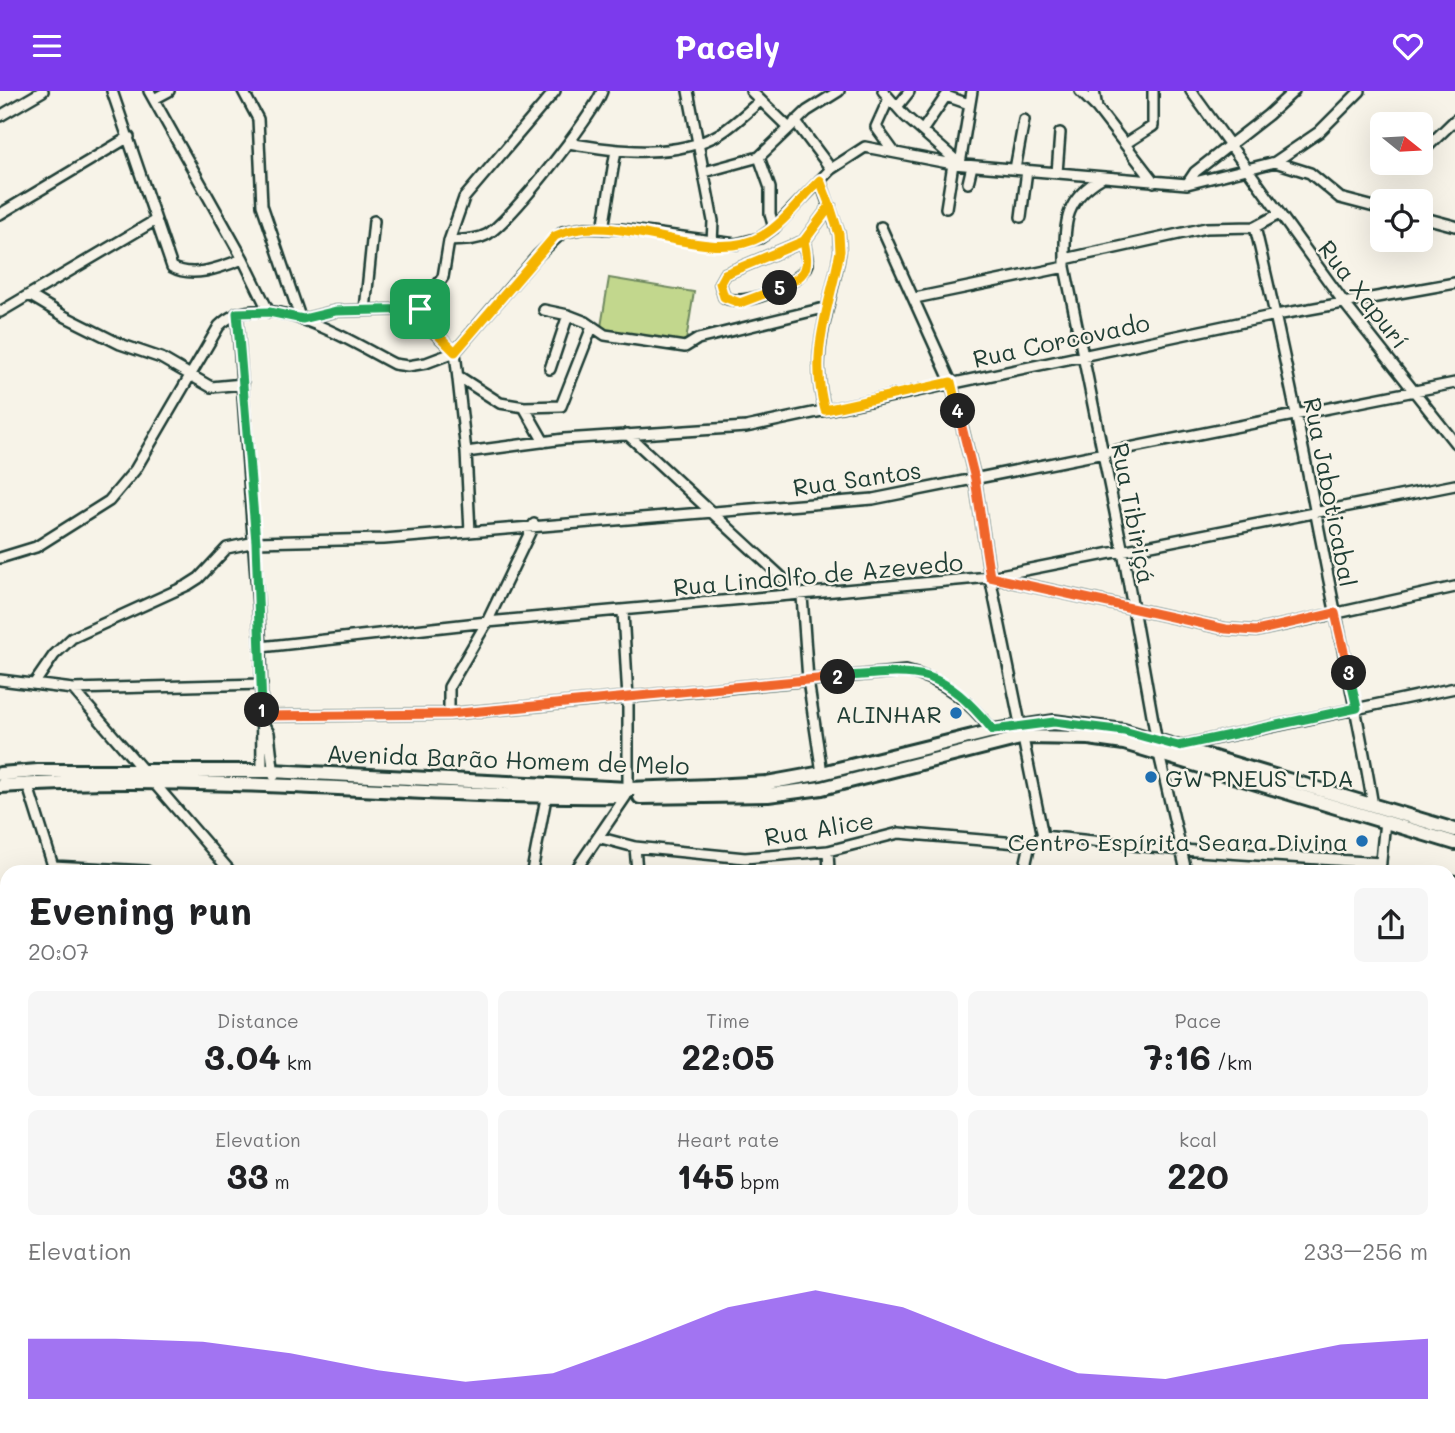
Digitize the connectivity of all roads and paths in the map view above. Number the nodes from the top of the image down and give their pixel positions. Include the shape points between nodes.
1 (43, 91) edge
2 (112, 91) edge
3 (169, 91) edge
4 (243, 91) edge
5 (555, 91) edge
6 (602, 91) edge
7 (688, 91) edge
8 (751, 91) edge
9 (839, 91) edge
10 (972, 91) edge
11 (1080, 91) edge
12 (1094, 91) edge
13 (1153, 91) edge
14 (1191, 91) edge
15 (1294, 91) edge
16 (1360, 91) edge
17 (909, 92) edge
18 (152, 95) edge
19 (886, 95) edge
20 (759, 102) junction
21 (969, 104) junction
22 (897, 107) junction
23 (1097, 108) junction
24 (0, 115) edge
25 (1024, 120) dead end
26 (1455, 120) edge
27 (792, 125) junction
28 (922, 131) junction
29 (1060, 133) dead end
30 (129, 137) junction
31 (1433, 141) edge
32 (569, 142) junction
33 (698, 143) junction
34 (1125, 144) junction
35 (1228, 144) junction
36 (616, 149) junction
37 (894, 152) junction
38 (759, 157) junction
39 (1276, 162) junction
40 (956, 164) junction
41 (972, 166) junction
42 (1244, 167) junction
43 (831, 169) junction
44 (1014, 169) junction
45 (1027, 170) junction
46 (704, 172) junction
47 (1057, 173) junction
48 (1104, 177) junction
49 (820, 180) junction
50 (1154, 182) junction
51 (968, 183) dead end
52 (1187, 184) junction
53 (830, 206) junction
54 (1370, 206) edge
55 (946, 208) dead end
56 (0, 214) edge
57 (1279, 214) junction
58 (1021, 217) dead end
59 (156, 220) junction
60 (1433, 220) edge
61 (374, 221) dead end
62 (1455, 226) edge
63 (881, 227) dead end
64 (1255, 227) junction
65 (774, 228) junction
66 (603, 229) junction
67 (449, 241) junction
68 (804, 241) junction
69 (712, 244) junction
70 (243, 258) junction
71 (1065, 263) junction
72 (1455, 283) edge
73 (29, 295) junction
74 (915, 298) junction
75 (1345, 304) junction
76 (828, 307) junction
77 (420, 309) junction
78 (365, 310) junction
79 (544, 310) dead end
80 (0, 311) edge
81 (269, 312) junction
82 (237, 313) junction
83 (568, 315) junction
84 (1276, 315) junction
85 (302, 318) junction
86 (592, 327) junction
87 (455, 352) junction
88 (1083, 355) junction
89 (551, 369) dead end
90 (190, 374) junction
91 (458, 376) junction
92 (951, 382) junction
93 (1455, 383) edge
94 (243, 384) junction
95 (1415, 391) junction
96 (524, 407) junction
97 (825, 410) junction
98 (1296, 415) junction
99 (627, 434) junction
100 (544, 442) junction
101 (1455, 443) edge
102 (467, 451) junction
103 (1103, 453) junction
104 (975, 479) junction
105 (1455, 485) edge
106 (1315, 512) junction
107 (712, 513) junction
108 (534, 524) junction
109 (470, 532) junction
110 (256, 542) junction
111 (1123, 552) junction
112 (0, 558) edge
113 (990, 577) junction
114 (1455, 587) edge
115 (802, 596) junction
116 (1133, 607) junction
117 (624, 612) junction
118 (1335, 613) junction
119 (486, 622) junction
120 (261, 647) junction
121 (0, 680) edge
122 (808, 680) junction
123 (34, 684) junction
124 (262, 684) junction
125 (1455, 688) edge
126 (72, 689) junction
127 (628, 699) junction
128 (1357, 708) junction
129 (979, 713) junction
130 (449, 714) junction
131 (263, 720) junction
132 (993, 730) junction
133 (1022, 731) junction
134 (976, 735) junction
135 (1178, 746) junction
136 (1158, 747) junction
137 (145, 770) junction
138 (38, 771) junction
139 (266, 771) junction
140 (0, 773) edge
141 (822, 773) junction
142 (154, 782) junction
143 (27, 783) junction
144 (279, 784) junction
145 (0, 786) edge
146 (627, 793) junction
147 (546, 798) junction
148 (1373, 806) junction
149 (1385, 821) junction
150 (1455, 830) edge
151 (1043, 836) junction
152 (601, 838) junction
153 (1455, 843) edge
154 (1030, 844) junction
155 (635, 847) junction
156 (1182, 850) junction
157 (828, 851) junction
158 (53, 865) edge
159 (225, 865) edge
160 (533, 865) edge
161 (580, 865) edge
162 (636, 865) edge
163 (829, 865) edge
164 (1025, 865) edge
165 (1185, 865) edge
166 (1357, 865) edge
167 (1380, 865) edge

1 - 24 street
2 - 30 street
3 - 18 street
4 - 85 street via 257,119 262,205
5 - 67 street via 464,198
6 - 32 street
7 - 33 street
8 - 20 street
9 - 27 street
10 - 21 street
11 - 23 street
12 - 23 street
13 - 34 street via 1153,126
14 - 35 street, Rua Xapurí
15 - 35 street
16 - 39 street via 1319,132
17 - 22 street
18 - 70 street
19 - 22 street
19 - 37 street via 876,127
20 - 27 street
20 - 33 street via 722,133
21 - 28 street via 946,96
21 - 40 street
22 - 28 street
23 - 34 street
25 - 44 street
26 - 31 street
27 - 38 street
27 - 43 street
28 - 40 street
29 - 47 street
30 - 56 street
30 - 59 street
32 - 36 street
32 - 67 street via 494,230 475,239
33 - 36 street via 664,150
33 - 46 street
34 - 50 street
35 - 42 street, Rua Xapurí
35 - 52 street via 1195,171
36 - 66 street
37 - 40 street
37 - 43 street via 865,147
38 - 46 street
38 - 65 street via 770,188 769,214
39 - 42 street
39 - 54 street via 1310,173 1340,198
40 - 41 street
40 - 55 street
41 - 44 street
41 - 51 street
42 - 52 street
42 - 57 street, Rua Xapurí
43 - 49 street
44 - 45 street
45 - 47 street
45 - 58 street
46 - 69 street via 713,221
47 - 48 street
48 - 50 street
48 - 71 street, Rua Tibiriçá via 1081,190 1072,205 1066,222
49 - 53 street
49 - 65 street
50 - 52 street
53 - 68 street
53 - 76 street via 840,251
57 - 64 street
57 - 75 street, Rua Xapurí
59 - 70 street via 172,267 179,271 221,267
59 - 73 street
60 - 62 street
61 - 78 street
63 - 74 street
64 - 71 street via 1206,228
64 - 84 street, Rua Jaboticabal
65 - 69 street via 760,238
66 - 69 street
66 - 87 street via 555,236
67 - 77 street via 443,277
68 - 68 street via 808,264 801,276 740,303 724,297 720,283 725,274
70 - 81 street
71 - 74 street
71 - 88 street, Rua Tibiriçá
72 - 75 street, Rua Corcovado
73 - 80 street
73 - 90 street via 84,327
74 - 92 street
75 - 84 street, Rua Corcovado
75 - 95 street, Rua Xapurí
76 - 86 street via 698,339 685,347 605,335
76 - 97 street via 818,347 818,385
77 - 78 street
77 - 87 street
78 - 85 street
79 - 83 street
81 - 82 street
81 - 85 street
82 - 90 street via 219,326
82 - 94 street
83 - 86 street
83 - 89 street
84 - 88 street, Rua Corcovado
84 - 98 street, Rua Jaboticabal
85 - 87 street via 394,364 426,363
86 - 96 street via 561,406
87 - 91 street
88 - 92 street, Rua Corcovado
88 - 103 street, Rua Tibiriçá
90 - 94 street via 211,387
90 - 112 street via 135,470 109,501 36,547
91 - 96 street via 500,403
91 - 102 street
92 - 97 street, Rua Corcovado
92 - 104 street
93 - 95 street, Rua Santos
94 - 110 street
95 - 98 street, Rua Santos
95 - 101 street, Rua Xapurí
96 - 100 street
97 - 99 street, Rua Corcovado via 746,427
98 - 103 street, Rua Santos
98 - 106 street, Rua Jaboticabal
99 - 100 street, Rua Corcovado
99 - 107 street
100 - 102 street, Rua Corcovado
102 - 109 street
103 - 104 street, Rua Santos
103 - 111 street, Rua Tibiriçá
104 - 107 street, Rua Santos via 873,499
104 - 113 street
105 - 106 street, Rua Lindolfo de Azevedo
106 - 111 street, Rua Lindolfo de Azevedo
106 - 118 street, Rua Jaboticabal
107 - 108 street, Rua Santos
107 - 115 street
108 - 109 street, Rua Santos
108 - 119 street
109 - 110 street, Rua Santos
110 - 120 street
110 - 123 street, Rua Santos via 227,548 188,585 72,638
111 - 113 street, Rua Lindolfo de Azevedo
111 - 116 street, Rua Tibiriçá
113 - 115 street, Rua Lindolfo de Azevedo
113 - 116 street
113 - 133 street
114 - 118 street
115 - 117 street, Rua Lindolfo de Azevedo
115 - 122 street
116 - 118 street via 1226,629 1256,631
116 - 136 street, Rua Tibiriçá
117 - 119 street, Rua Lindolfo de Azevedo
117 - 127 street
118 - 128 street, Rua Jaboticabal
119 - 120 street, Rua Lindolfo de Azevedo
119 - 130 street via 449,687
120 - 124 street
121 - 123 street
122 - 127 street
122 - 129 street via 906,671 939,681
122 - 141 street
123 - 126 street
124 - 126 street
124 - 131 street
125 - 128 street
126 - 137 street
127 - 130 street
127 - 146 street
128 - 135 street
128 - 148 street, Rua Jaboticabal
129 - 132 street
129 - 134 street
130 - 131 street
131 - 139 street via 269,733
132 - 133 main road, Avenida Barão Homem de Melo
132 - 134 main road, Avenida Barão Homem de Melo
133 - 136 main road, Avenida Barão Homem de Melo via 1054,722 1090,725
133 - 146 main road, Avenida Barão Homem de Melo via 822,788 713,798
133 - 151 street
134 - 141 main road, Avenida Barão Homem de Melo
135 - 136 main road, Avenida Barão Homem de Melo
135 - 148 main road, Avenida Barão Homem de Melo
136 - 149 main road, Avenida Barão Homem de Melo
136 - 156 street, Rua Tibiriçá
137 - 138 main road, Avenida Barão Homem de Melo
137 - 139 main road, Avenida Barão Homem de Melo
137 - 142 street
138 - 140 main road, Avenida Barão Homem de Melo
138 - 143 main road via 28,775
139 - 144 street
139 - 146 main road, Avenida Barão Homem de Melo
141 - 146 main road, Avenida Barão Homem de Melo via 767,783
142 - 143 main road, Avenida Barão Homem de Melo
142 - 144 main road, Avenida Barão Homem de Melo
142 - 159 street
143 - 145 main road, Avenida Barão Homem de Melo
143 - 158 street
144 - 147 main road, Avenida Barão Homem de Melo
146 - 147 main road, Avenida Barão Homem de Melo
146 - 152 street
147 - 160 street
148 - 150 main road, Avenida Barão Homem de Melo
149 - 153 main road, Avenida Barão Homem de Melo
149 - 167 street
151 - 154 street
151 - 156 street
152 - 155 street, Rua Alice
152 - 161 street
154 - 157 street, Rua Alice via 899,833
154 - 164 street
155 - 157 street, Rua Alice via 745,858
155 - 162 street
156 - 165 street, Rua Tibiriçá
156 - 166 street
157 - 163 street

